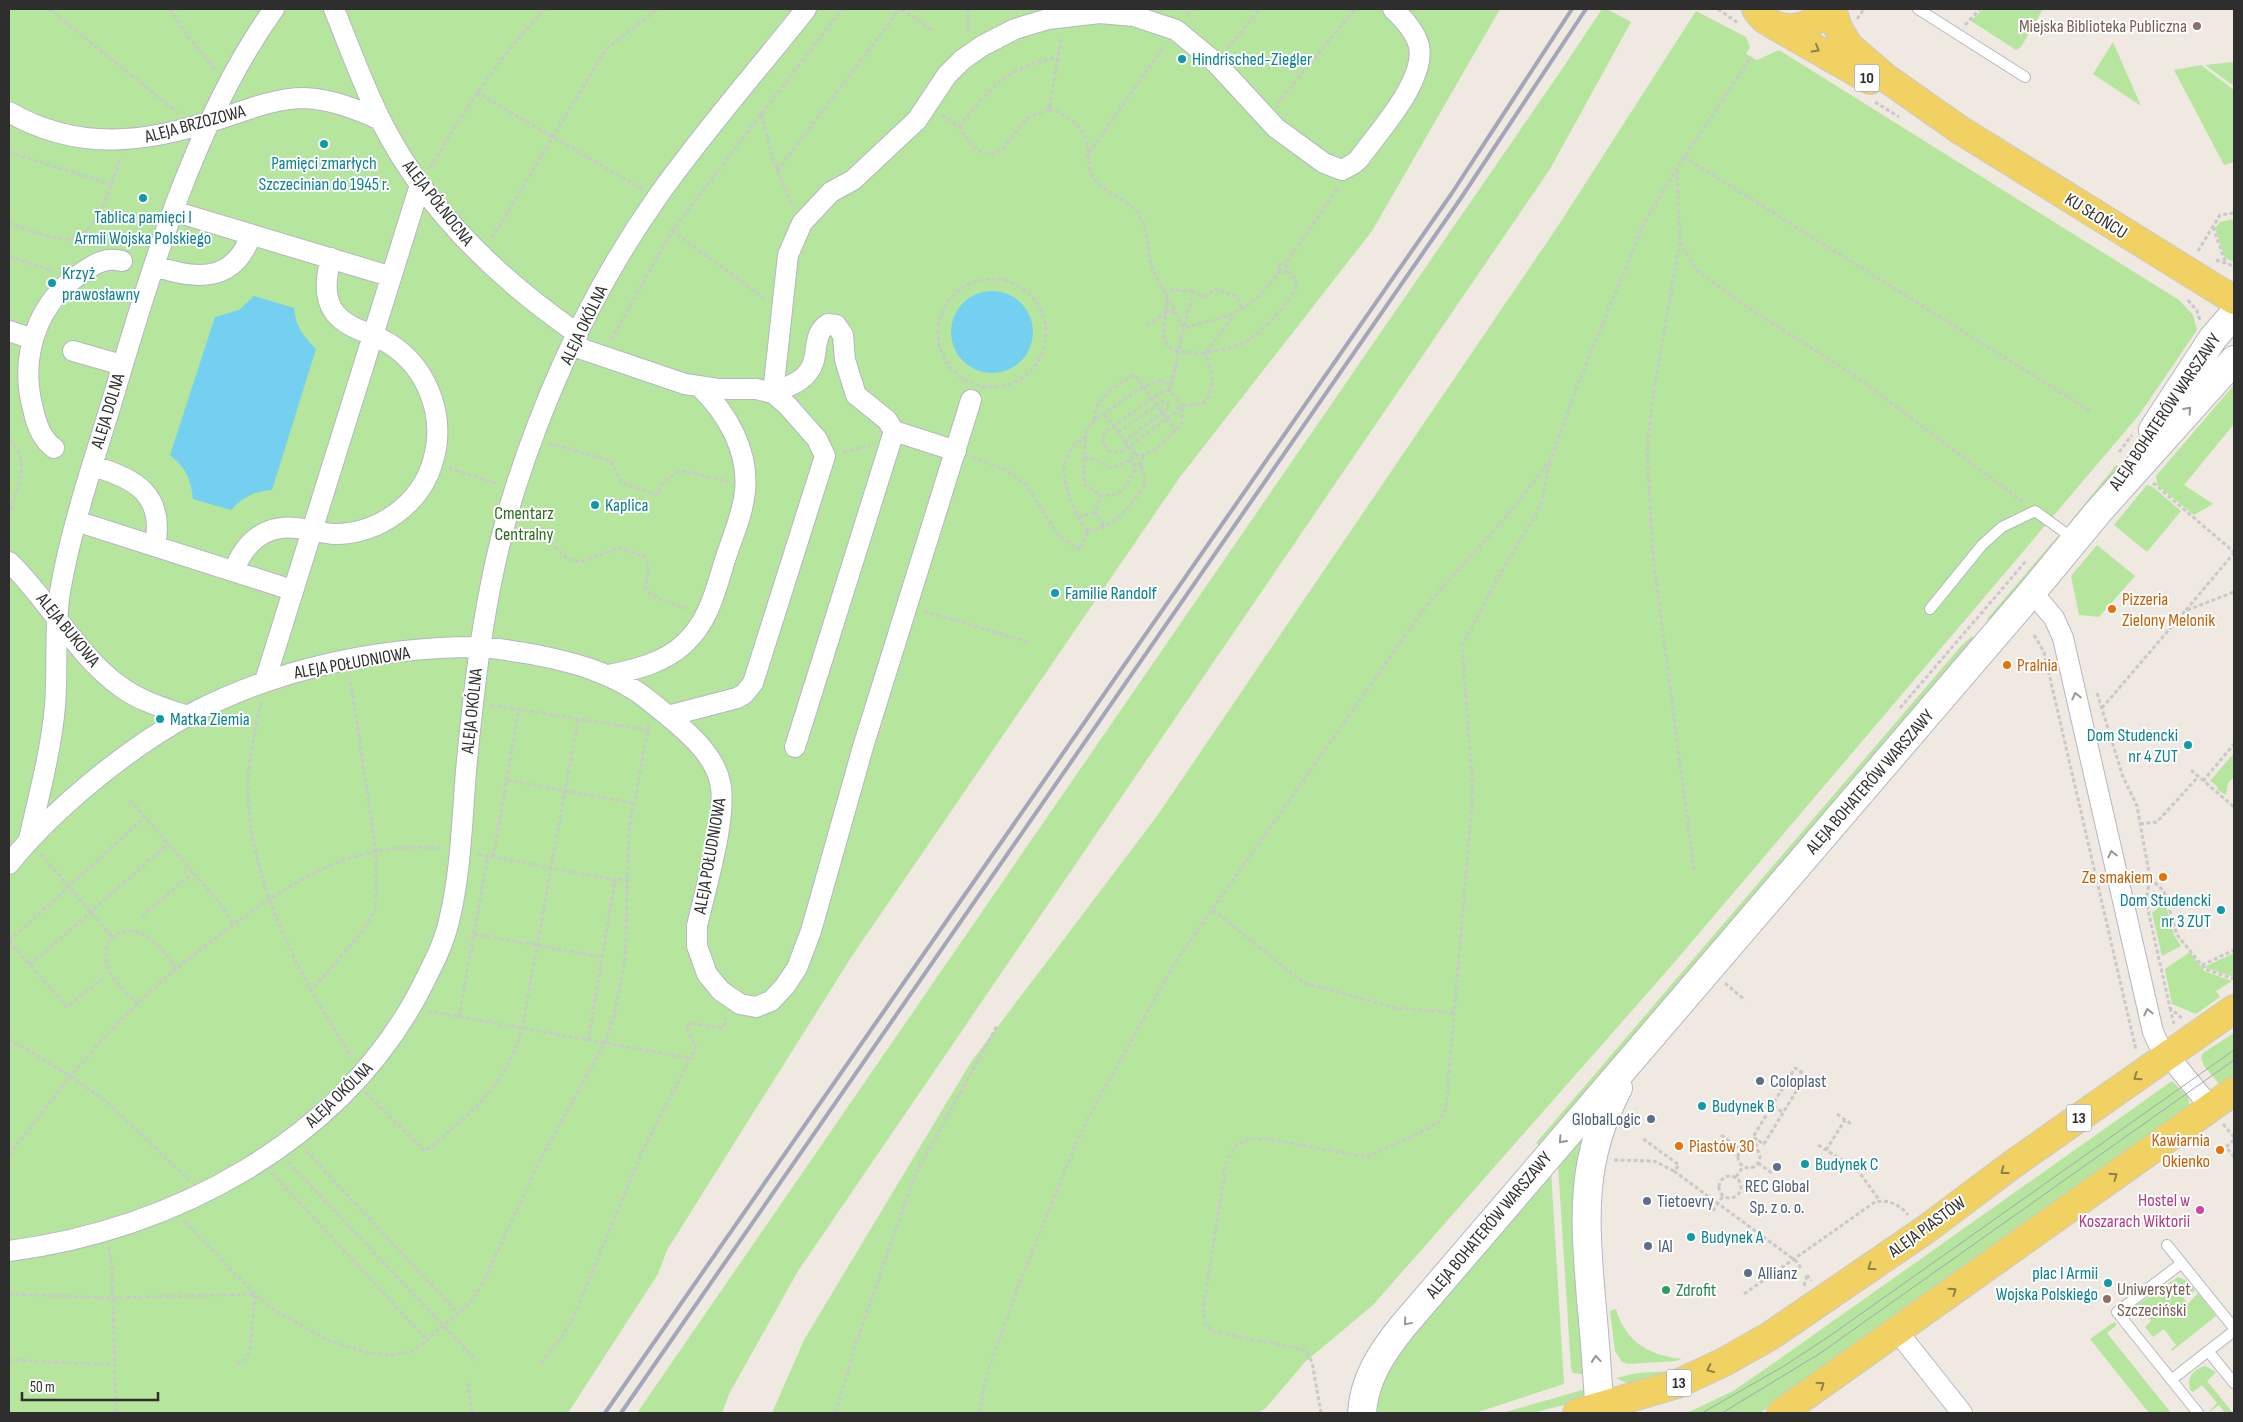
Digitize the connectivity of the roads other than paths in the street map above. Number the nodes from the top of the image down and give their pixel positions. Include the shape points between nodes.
1 (274, 9) edge
2 (334, 9) edge
3 (806, 9) edge
4 (1393, 9) edge
5 (1827, 9) edge
6 (1832, 9) edge
7 (1918, 9) edge
8 (1063, 12) edge
9 (1761, 15) edge
10 (2025, 77) dead end
11 (9, 112) edge
12 (381, 120) junction
13 (203, 124) junction
14 (1960, 130) junction
15 (420, 185) junction
16 (173, 211) junction
17 (252, 235) junction
18 (331, 258) junction
19 (142, 266) junction
20 (389, 276) junction
21 (2234, 300) edge
22 (2234, 314) edge
23 (9, 331) edge
24 (371, 334) junction
25 (33, 339) junction
26 (576, 340) junction
27 (73, 351) dead end
28 (2234, 360) edge
29 (122, 365) junction
30 (700, 386) junction
31 (773, 393) junction
32 (971, 400) dead end
33 (892, 436) junction
34 (54, 448) dead end
35 (956, 451) junction
36 (88, 460) junction
37 (2098, 512) junction
38 (76, 521) junction
39 (310, 531) junction
40 (2076, 540) junction
41 (156, 546) junction
42 (9, 562) edge
43 (234, 571) junction
44 (292, 590) junction
45 (2032, 592) junction
46 (1930, 609) dead end
47 (57, 616) junction
48 (479, 646) junction
49 (608, 675) junction
50 (265, 682) junction
51 (187, 716) junction
52 (668, 716) junction
53 (795, 747) dead end
54 (29, 839) junction
55 (9, 864) edge
56 (2234, 1009) edge
57 (2172, 1043) junction
58 (1640, 1050) junction
59 (2234, 1091) edge
60 (2216, 1115) junction
61 (2167, 1245) dead end
62 (9, 1251) edge
63 (2182, 1264) junction
64 (2234, 1330) edge
65 (1897, 1331) junction
66 (2208, 1351) junction
67 (2171, 1380) junction
68 (2234, 1383) edge
69 (1592, 1411) edge
70 (1362, 1413) edge
71 (1781, 1413) edge
72 (1962, 1413) edge
73 (2198, 1413) edge

1 - 13 street, ALEJA DOLNA
2 - 12 street, ALEJA PÓŁNOCNA
3 - 26 street, ALEJA OKÓLNA via 657,198 615,264
4 - 8 street via 1409,26 1417,41 1420,54 1415,76 1353,164 1342,170 1331,167 1265,118 1216,63 1176,30 1116,13
5 - 9 main road via 1805,26 1791,28
6 - 14 main road, KU SŁOŃCU / 10 via 1838,28 1855,53
7 - 10 lane
8 - 31 street via 1015,29 962,60 947,75 928,106 853,180 831,192 802,223 788,255
9 -> 14 main road, KU SŁOŃCU / 10
11 - 13 street, ALEJA BRZOZOWA via 31,124 96,140 128,140
12 - 13 street, ALEJA BRZOZOWA via 339,104 303,98 268,103
12 - 15 street, ALEJA PÓŁNOCNA
13 - 16 street, ALEJA DOLNA
14 - 21 main road, KU SŁOŃCU / 10
15 - 20 street
15 - 26 street, ALEJA PÓŁNOCNA via 481,256
16 - 17 street
16 - 19 street, ALEJA DOLNA
17 - 18 street
17 - 19 street via 240,258 217,273 192,276
18 - 20 street
18 - 24 street via 327,284 332,308 348,324
19 - 25 street via 102,260 70,281 45,310
19 - 29 street, ALEJA DOLNA
20 - 24 street
22 - 37 street, ALEJA BOHATERÓW WARSZAWY via 2213,338
23 - 25 street
24 - 39 street
24 - 39 street via 402,352 428,386 437,420 438,437 433,462 412,500 385,521 352,532
25 - 34 street via 28,363 31,402 41,433
26 - 30 street, ALEJA PÓŁNOCNA via 602,356
26 - 48 street, ALEJA OKÓLNA via 515,490
27 - 29 street
37 -> 28 street, ALEJA BOHATERÓW WARSZAWY
29 - 36 street, ALEJA DOLNA
30 - 31 street, ALEJA PÓŁNOCNA via 756,388
30 - 49 street via 724,413 738,443 745,466 744,498 706,615 692,636 674,653 632,670
31 - 33 street via 801,380 810,371 822,330 828,324 836,325 844,335 845,360 856,395 887,420
31 - 52 street via 817,439 825,456 749,689 737,698
32 - 35 street, ALEJA POŁUDNIOWA
33 - 35 street
33 - 53 street
35 - 52 street, ALEJA POŁUDNIOWA via 861,756 807,944 785,986 764,1005 747,1006 729,998 713,982 697,946 697,926 721,812 721,784 706,755
36 - 38 street, ALEJA DOLNA
36 - 41 street via 128,478 148,495 158,520
37 - 40 street, ALEJA BOHATERÓW WARSZAWY
38 - 41 street
38 - 47 street, ALEJA DOLNA
39 - 43 street via 285,527 261,534 244,551
39 - 44 street
40 - 45 street, ALEJA BOHATERÓW WARSZAWY
40 - 46 lane via 2035,511 2002,527 1982,545
41 - 43 street
42 - 47 street, ALEJA BUKOWA
43 - 44 street
44 - 50 street
57 -> 45 street via 2158,1043 2153,1032 2063,638 2054,618
45 - 58 street, ALEJA BOHATERÓW WARSZAWY
47 - 51 street, ALEJA BUKOWA via 88,659 121,688 156,706
47 - 54 street, ALEJA DOLNA via 53,729
48 - 49 street, ALEJA POŁUDNIOWA via 546,657
48 - 50 street, ALEJA POŁUDNIOWA via 348,661
48 - 62 street, ALEJA OKÓLNA via 453,902 434,962 390,1040 359,1078 270,1156 172,1208 103,1231
49 - 52 street, ALEJA POŁUDNIOWA via 632,688
50 - 51 street, ALEJA POŁUDNIOWA
51 - 54 street, ALEJA POŁUDNIOWA via 105,773
54 - 55 street, ALEJA POŁUDNIOWA
56 - 57 main road, ALEJA PIASTÓW / 13
57 - 60 street
57 -> 69 main road, ALEJA PIASTÓW / 13 via 1925,1230 1770,1336 1683,1381
69 -> 58 street, ALEJA BOHATERÓW WARSZAWY via 1587,1183 1604,1117
58 -> 70 street, ALEJA BOHATERÓW WARSZAWY via 1394,1337 1370,1376
59 - 60 main road
65 -> 60 main road
61 - 63 lane
63 - 64 lane
63 - 67 lane via 2117,1312
64 - 66 lane
71 -> 65 main road
65 - 72 street
66 - 67 lane
66 - 68 lane
67 - 73 lane

